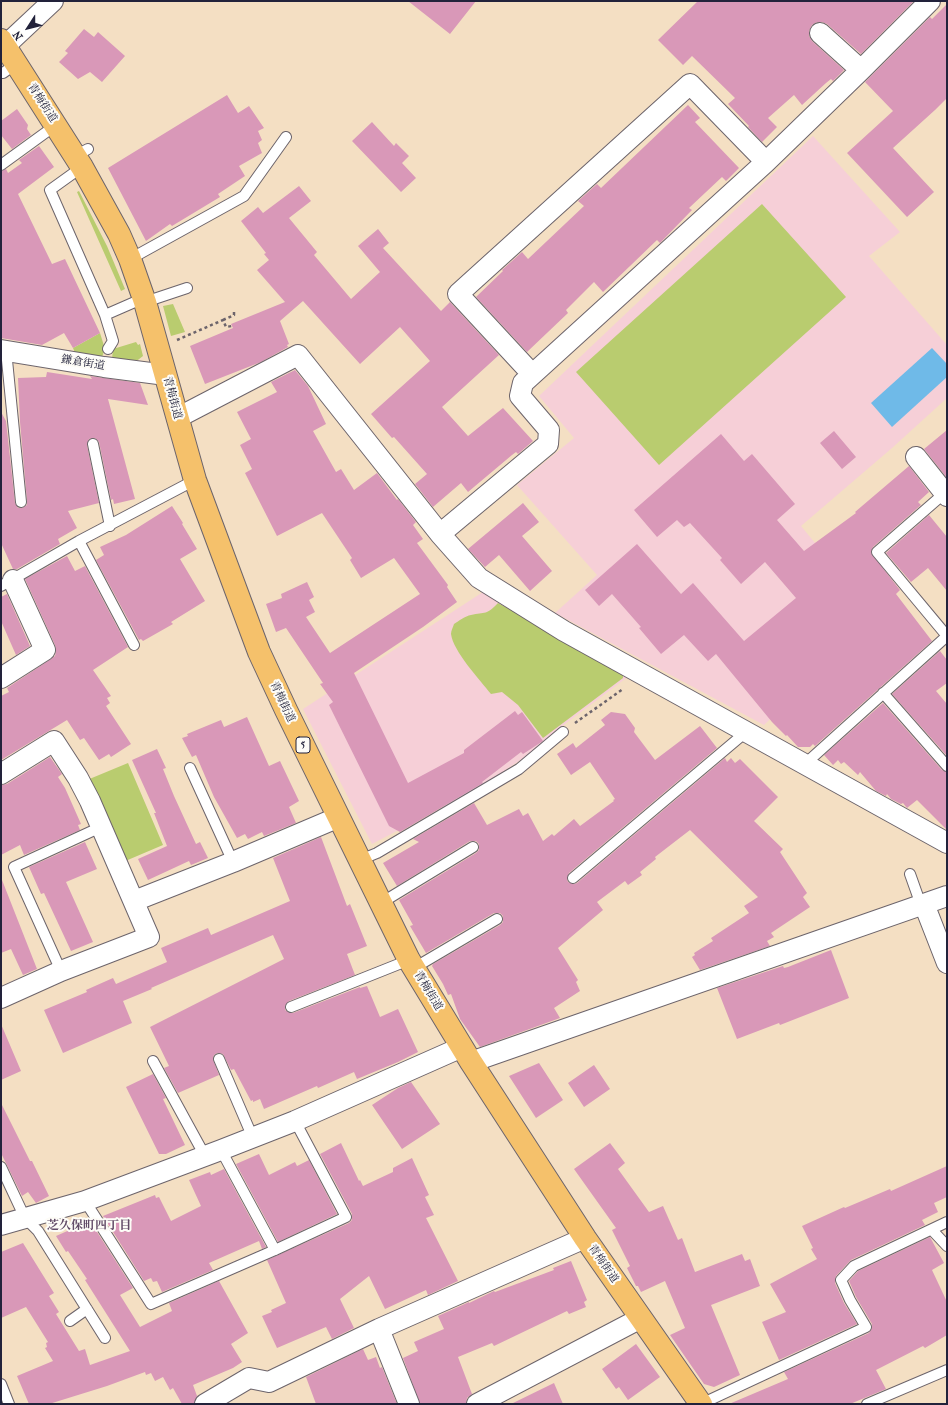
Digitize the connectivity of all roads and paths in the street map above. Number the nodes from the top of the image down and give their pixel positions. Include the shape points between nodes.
1 (53, 1) edge
2 (930, 1) edge
3 (820, 33) dead end
4 (6, 56) edge
5 (861, 70) junction
6 (56, 124) junction
7 (286, 137) dead end
8 (82, 158) junction
9 (766, 162) junction
10 (1, 164) edge
11 (130, 259) junction
12 (187, 288) dead end
13 (145, 300) junction
14 (234, 312) dead end
15 (105, 315) junction
16 (223, 320) junction
17 (204, 324) dead end
18 (232, 326) dead end
19 (205, 328) junction
20 (177, 340) dead end
21 (108, 349) dead end
22 (4, 350) edge
23 (532, 374) junction
24 (166, 375) junction
25 (177, 418) junction
26 (93, 444) dead end
27 (916, 457) dead end
28 (195, 480) junction
29 (946, 493) edge
30 (21, 502) dead end
31 (110, 526) junction
32 (440, 534) junction
33 (79, 541) junction
34 (7, 583) edge
35 (947, 636) edge
36 (134, 645) dead end
37 (643, 674) junction
38 (1, 678) edge
39 (883, 694) junction
40 (563, 732) joint
41 (746, 732) junction
42 (805, 764) junction
43 (947, 766) edge
44 (190, 768) dead end
45 (1, 774) edge
46 (339, 818) junction
47 (101, 826) junction
48 (947, 844) edge
49 (473, 847) dead end
50 (360, 860) junction
51 (233, 862) junction
52 (910, 874) dead end
53 (573, 878) dead end
54 (947, 896) edge
55 (134, 901) junction
56 (381, 903) junction
57 (923, 904) junction
58 (497, 919) dead end
59 (947, 963) edge
60 (412, 964) junction
61 (61, 971) junction
62 (1, 998) edge
63 (291, 1007) dead end
64 (467, 1055) junction
65 (219, 1059) dead end
66 (153, 1061) dead end
67 (295, 1121) junction
68 (253, 1138) junction
69 (213, 1153) junction
70 (1, 1167) edge
71 (85, 1201) junction
72 (25, 1218) junction
73 (947, 1222) edge
74 (1, 1224) edge
75 (932, 1230) junction
76 (584, 1238) junction
77 (947, 1246) edge
78 (275, 1250) junction
79 (87, 1309) junction
80 (641, 1318) junction
81 (70, 1321) dead end
82 (379, 1329) junction
83 (106, 1338) dead end
84 (947, 1370) edge
85 (1, 1384) edge
86 (9, 1404) edge
87 (205, 1404) edge
88 (409, 1404) edge
89 (477, 1404) edge
90 (701, 1404) edge
91 (867, 1404) edge

1 - 4 street
2 - 5 street
3 - 5 street
4 - 6 main road, 青梅街道 / 5
5 - 9 street
6 - 8 main road, 青梅街道 / 5
6 - 10 lane
7 - 11 lane via 244,196
8 - 11 main road, 青梅街道 / 5
8 - 15 lane via 50,190
9 - 23 street
9 - 23 street via 690,84 458,294
11 - 13 main road, 青梅街道 / 5
12 - 13 lane
13 - 15 lane
13 - 24 main road, 青梅街道 / 5
14 - 16 path via 234,315
15 - 21 lane via 113,341
16 - 18 path via 226,327
16 - 19 path
17 - 19 path
19 - 20 path
22 - 24 street, 鎌倉街道
22 - 30 lane
23 - 32 street via 523,382 520,396 548,430 548,444
24 - 25 main road, 青梅街道 / 5
25 - 28 main road, 青梅街道 / 5
25 - 32 street via 298,355
26 - 31 lane
27 - 29 street
28 - 31 lane
28 - 46 main road, 青梅街道 / 5 via 259,652
29 - 35 lane via 877,552
31 - 33 lane
32 - 37 street via 479,578 564,631
33 - 34 lane
33 - 36 lane
34 - 38 street via 45,650
35 - 39 lane
37 - 40 path
37 - 41 street
39 - 42 lane
39 - 43 lane
40 - 50 lane via 519,769 377,853
41 - 42 street
41 - 53 lane
42 - 48 street
44 - 51 lane
45 - 47 street via 54,741 78,778
46 - 50 main road, 青梅街道 / 5
46 - 51 street
47 - 55 street
47 - 61 lane via 14,867
49 - 56 lane
50 - 56 main road, 青梅街道 / 5
51 - 55 street
52 - 57 lane
54 - 57 street
55 - 61 street via 149,937
56 - 60 main road, 青梅街道 / 5
57 - 59 street
57 - 64 street
58 - 60 lane
60 - 63 lane
60 - 64 main road, 青梅街道 / 5
61 - 62 street
64 - 67 street
64 - 76 main road, 青梅街道 / 5
65 - 68 lane
66 - 69 lane
67 - 68 street
67 - 78 lane via 346,1217
68 - 69 street
69 - 71 street
69 - 78 lane
70 - 72 lane
71 - 72 street
71 - 78 lane via 151,1304
72 - 74 street
72 - 79 lane via 38,1231
73 - 75 lane
75 - 77 lane
75 - 90 lane via 854,1266 841,1280 866,1327
76 - 80 main road, 青梅街道 / 5
76 - 82 street
79 - 81 lane
79 - 83 lane
80 - 89 street
80 - 90 main road, 青梅街道 / 5
82 - 87 street via 269,1382 249,1378
82 - 88 street
84 - 91 lane
85 - 86 lane

